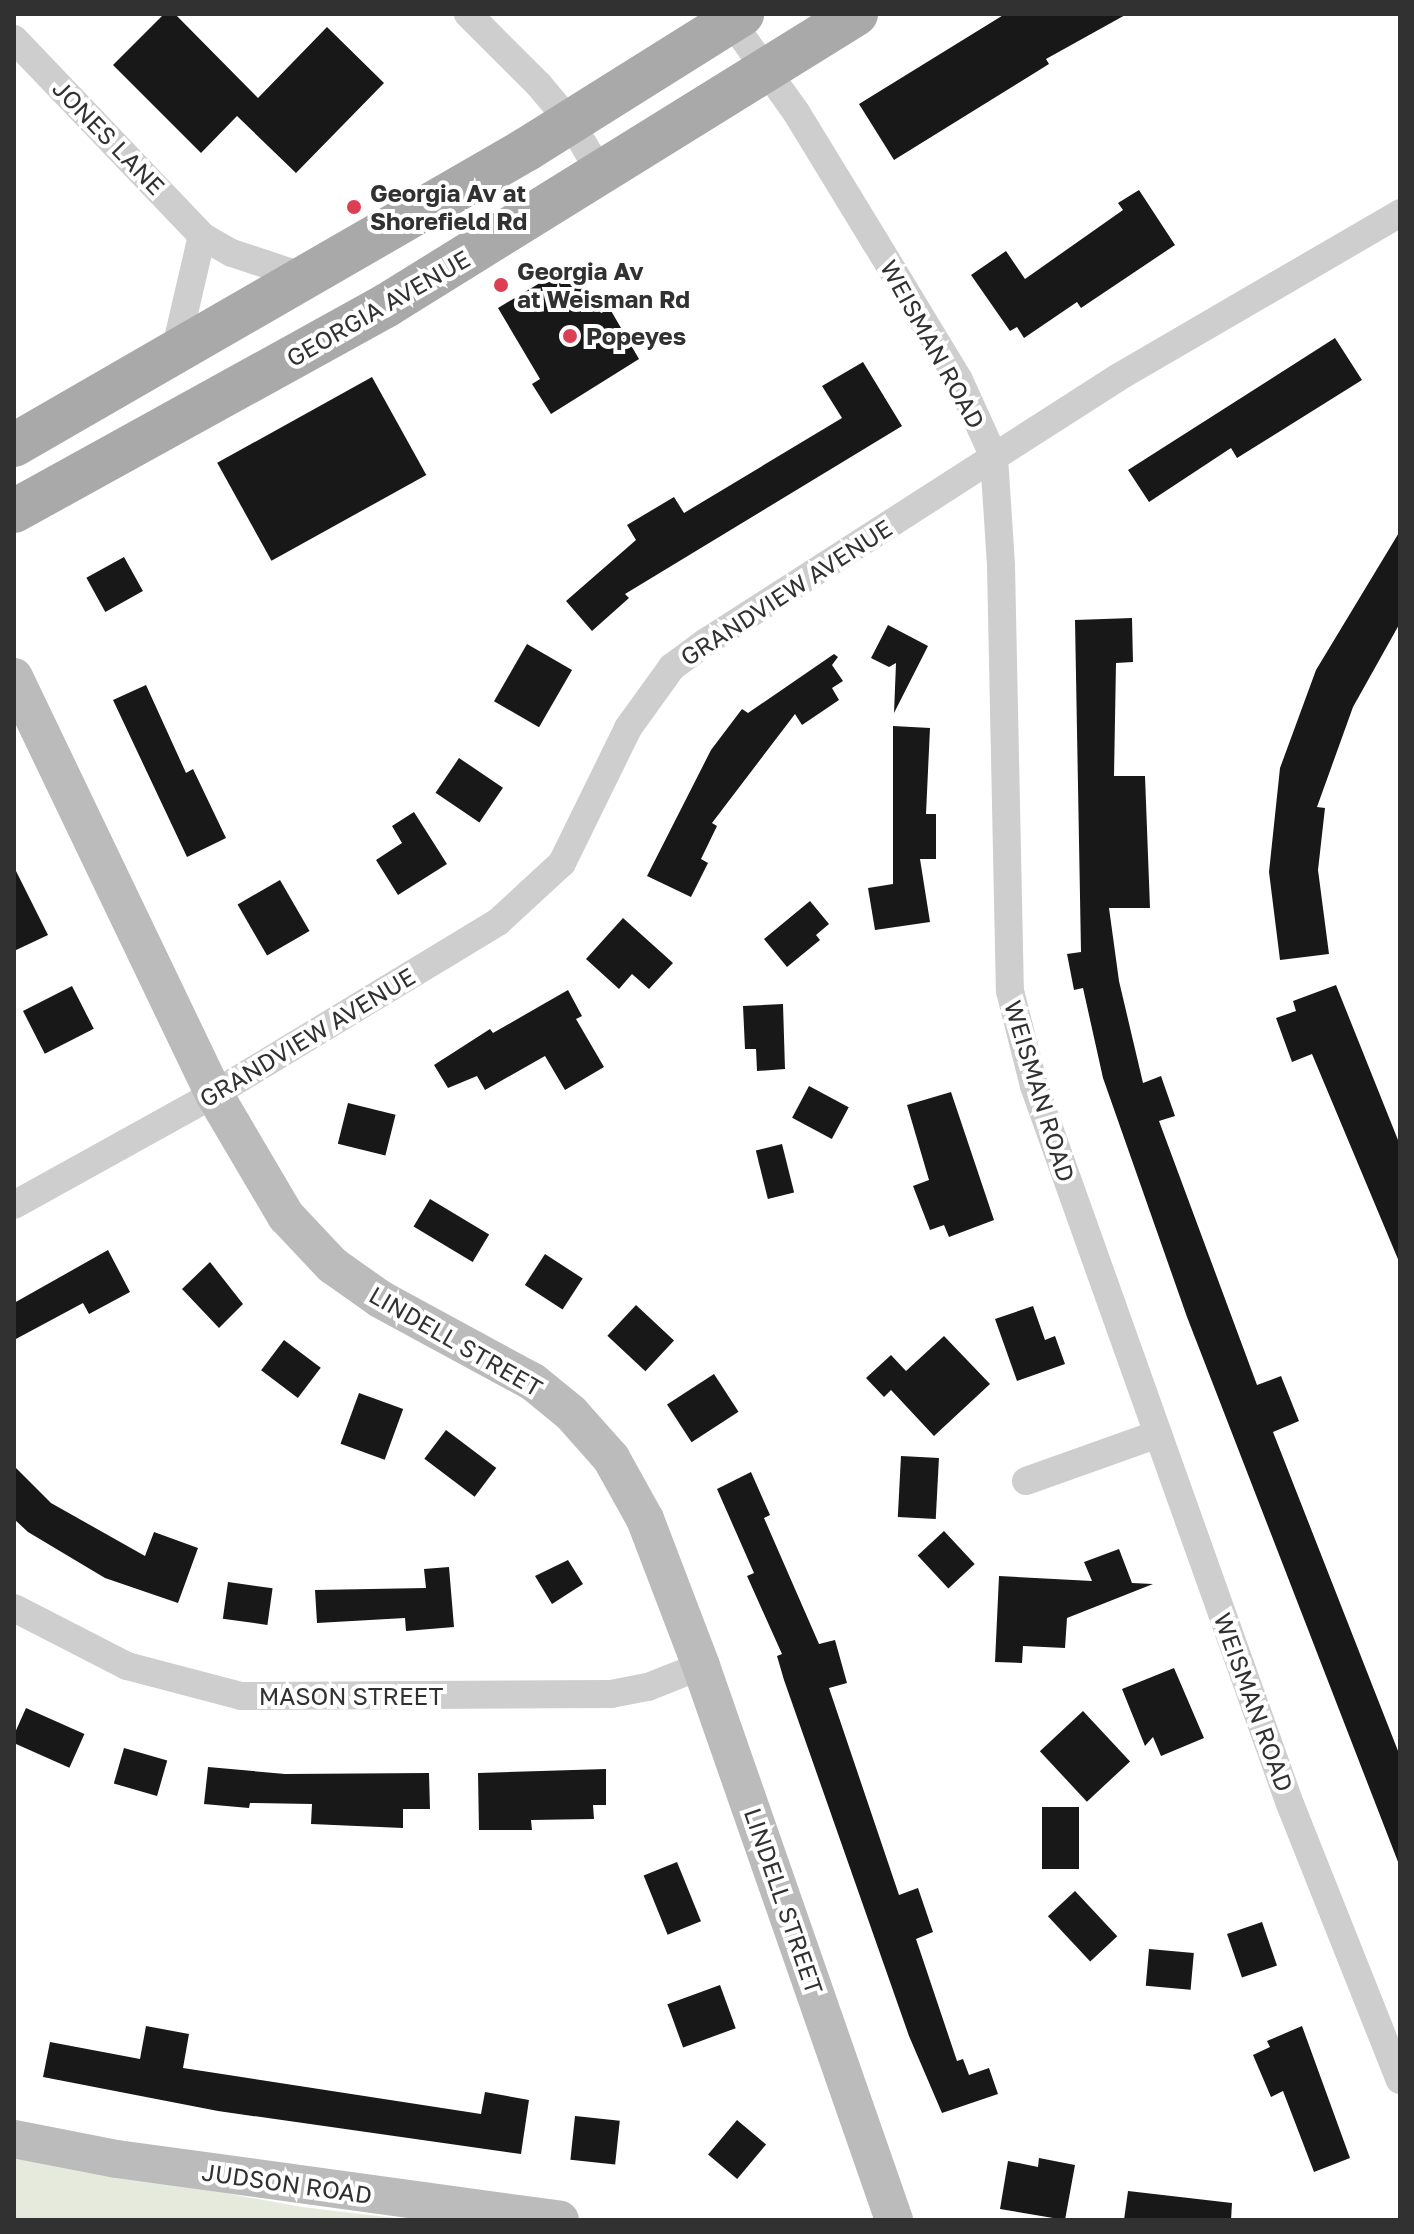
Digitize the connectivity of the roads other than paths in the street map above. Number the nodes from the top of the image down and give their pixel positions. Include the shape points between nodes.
1 (468, 14) edge
2 (856, 14) edge
3 (736, 18) edge
4 (14, 39) edge
5 (766, 71) junction
6 (571, 123) junction
7 (601, 174) junction
8 (1400, 213) edge
9 (202, 236) junction
10 (307, 278) junction
11 (174, 356) junction
12 (14, 445) edge
13 (994, 457) junction
14 (14, 511) edge
15 (14, 677) edge
16 (214, 1094) junction
17 (14, 1205) edge
18 (1158, 1434) junction
19 (1026, 1481) dead end
20 (14, 1608) edge
21 (701, 1666) junction
22 (1400, 2080) edge
23 (14, 2139) edge
24 (560, 2220) edge
25 (894, 2220) edge

1 - 6 street
2 - 5 main road, GEORGIA AVENUE
3 - 5 street, WEISMAN ROAD
3 - 6 main road
4 - 9 street, JONES LANE
5 - 7 main road, GEORGIA AVENUE
5 - 13 street, WEISMAN ROAD via 959,380
6 - 7 street
6 - 10 main road
7 - 14 main road, GEORGIA AVENUE via 387,305
8 - 13 street, GRANDVIEW AVENUE via 1117,378
9 - 10 street, JONES LANE via 232,253
9 - 11 street
10 - 11 main road
11 - 12 main road
13 - 16 street, GRANDVIEW AVENUE via 672,667 628,728 562,863 498,922
13 - 18 street, WEISMAN ROAD via 1001,566 1006,975 1034,1086
15 - 16 street, LINDELL STREET
16 - 17 street, GRANDVIEW AVENUE
16 - 21 street, LINDELL STREET via 286,1216 332,1265 380,1299 533,1382 571,1413 611,1458 645,1519
18 - 19 street
18 - 22 street, WEISMAN ROAD via 1290,1804
20 - 21 street, MASON STREET via 127,1666 241,1696 611,1694 648,1687
21 - 25 street, LINDELL STREET
23 - 24 street, JUDSON ROAD via 117,2159

